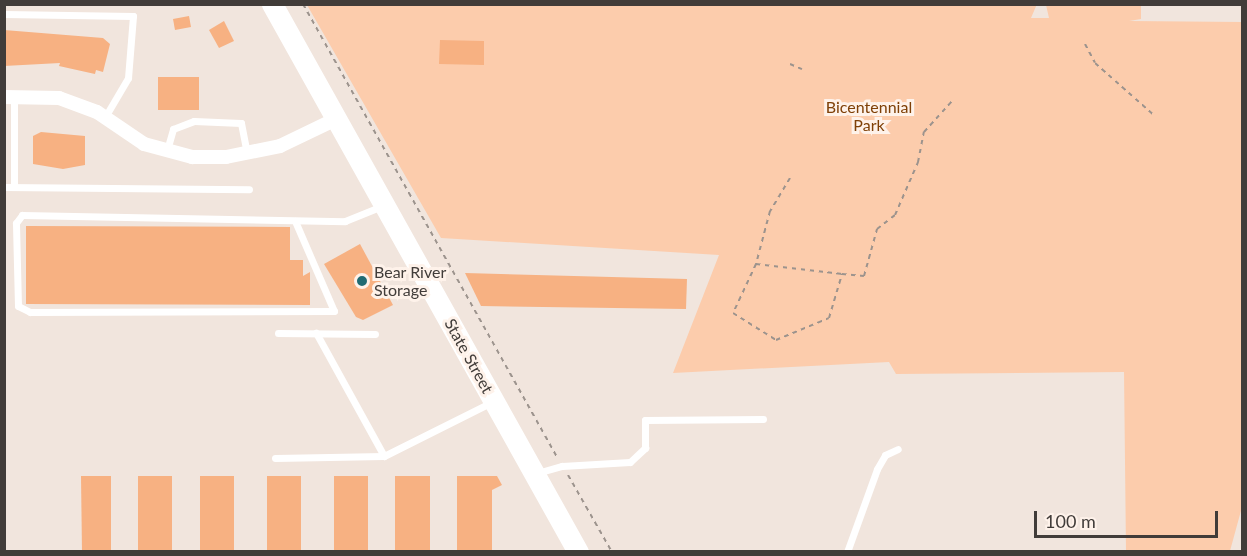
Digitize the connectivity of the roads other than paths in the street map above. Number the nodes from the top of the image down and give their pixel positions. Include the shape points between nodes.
1 (272, 4) edge
2 (4, 14) edge
3 (9, 97) edge
4 (105, 117) junction
5 (336, 119) junction
6 (167, 150) junction
7 (247, 153) junction
8 (4, 187) edge
9 (14, 187) junction
10 (249, 189) dead end
11 (384, 206) junction
12 (295, 222) junction
13 (278, 333) dead end
14 (316, 333) junction
15 (375, 334) dead end
16 (494, 401) junction
17 (763, 419) dead end
18 (898, 449) dead end
19 (384, 456) junction
20 (275, 458) dead end
21 (535, 474) junction
22 (578, 552) edge
23 (847, 552) edge

1 - 5 main road, State Street
2 - 4 lane via 134,16 128,78
3 - 4 street via 59,98
3 - 9 lane
4 - 6 street via 144,144
5 - 7 street via 280,146
5 - 11 main road, State Street
6 - 7 street via 192,157
6 - 7 lane via 173,129 194,121 241,123
8 - 9 lane
9 - 10 lane
11 - 12 lane via 345,222
11 - 16 main road, State Street
12 - 12 lane via 22,215 16,223 18,306 30,312 334,311
13 - 14 lane
14 - 15 lane
14 - 19 lane
16 - 19 lane
16 - 21 main road, State Street
17 - 21 lane via 645,420 645,448 630,462 562,466
18 - 23 lane via 885,455 877,469
19 - 20 lane
21 - 22 main road, State Street

